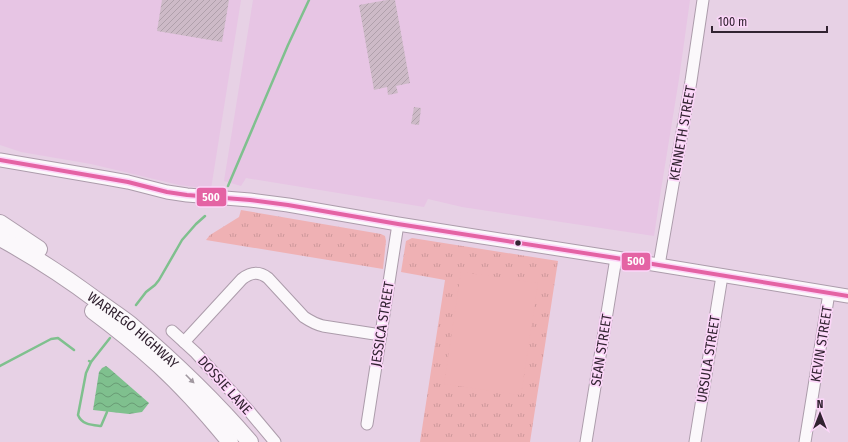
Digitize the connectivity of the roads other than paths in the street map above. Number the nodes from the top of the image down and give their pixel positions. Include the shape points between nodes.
1 (703, 0) edge
2 (0, 160) edge
3 (0, 223) edge
4 (398, 224) junction
5 (0, 238) edge
6 (0, 250) edge
7 (616, 258) junction
8 (659, 265) junction
9 (722, 276) junction
10 (829, 293) junction
11 (848, 296) edge
12 (130, 324) junction
13 (172, 331) dead end
14 (380, 335) junction
15 (184, 342) junction
16 (366, 424) dead end
17 (230, 442) edge
18 (250, 442) edge
19 (275, 442) edge
20 (586, 442) edge
21 (695, 442) edge
22 (805, 442) edge

1 - 8 street, KENNETH STREET
2 - 4 main road via 128,182 167,192 260,201
3 - 12 highway via 61,263 125,312
4 - 7 main road
4 - 14 street, JESSICA STREET
5 - 12 highway, WARREGO HIGHWAY via 69,280
6 - 17 highway, WARREGO HIGHWAY via 80,300 132,341 211,418
7 - 8 main road
7 - 20 street, SEAN STREET
8 - 9 main road
9 - 10 main road
9 - 21 street, URSULA STREET
10 - 11 main road
10 - 22 street, KEVIN STREET
12 -> 18 highway, WARREGO HIGHWAY via 216,405
13 - 15 street, DOSSIE LANE
14 - 15 street via 316,324 304,317 268,278 255,273 242,279
14 - 16 street, JESSICA STREET
15 - 19 street, DOSSIE LANE

